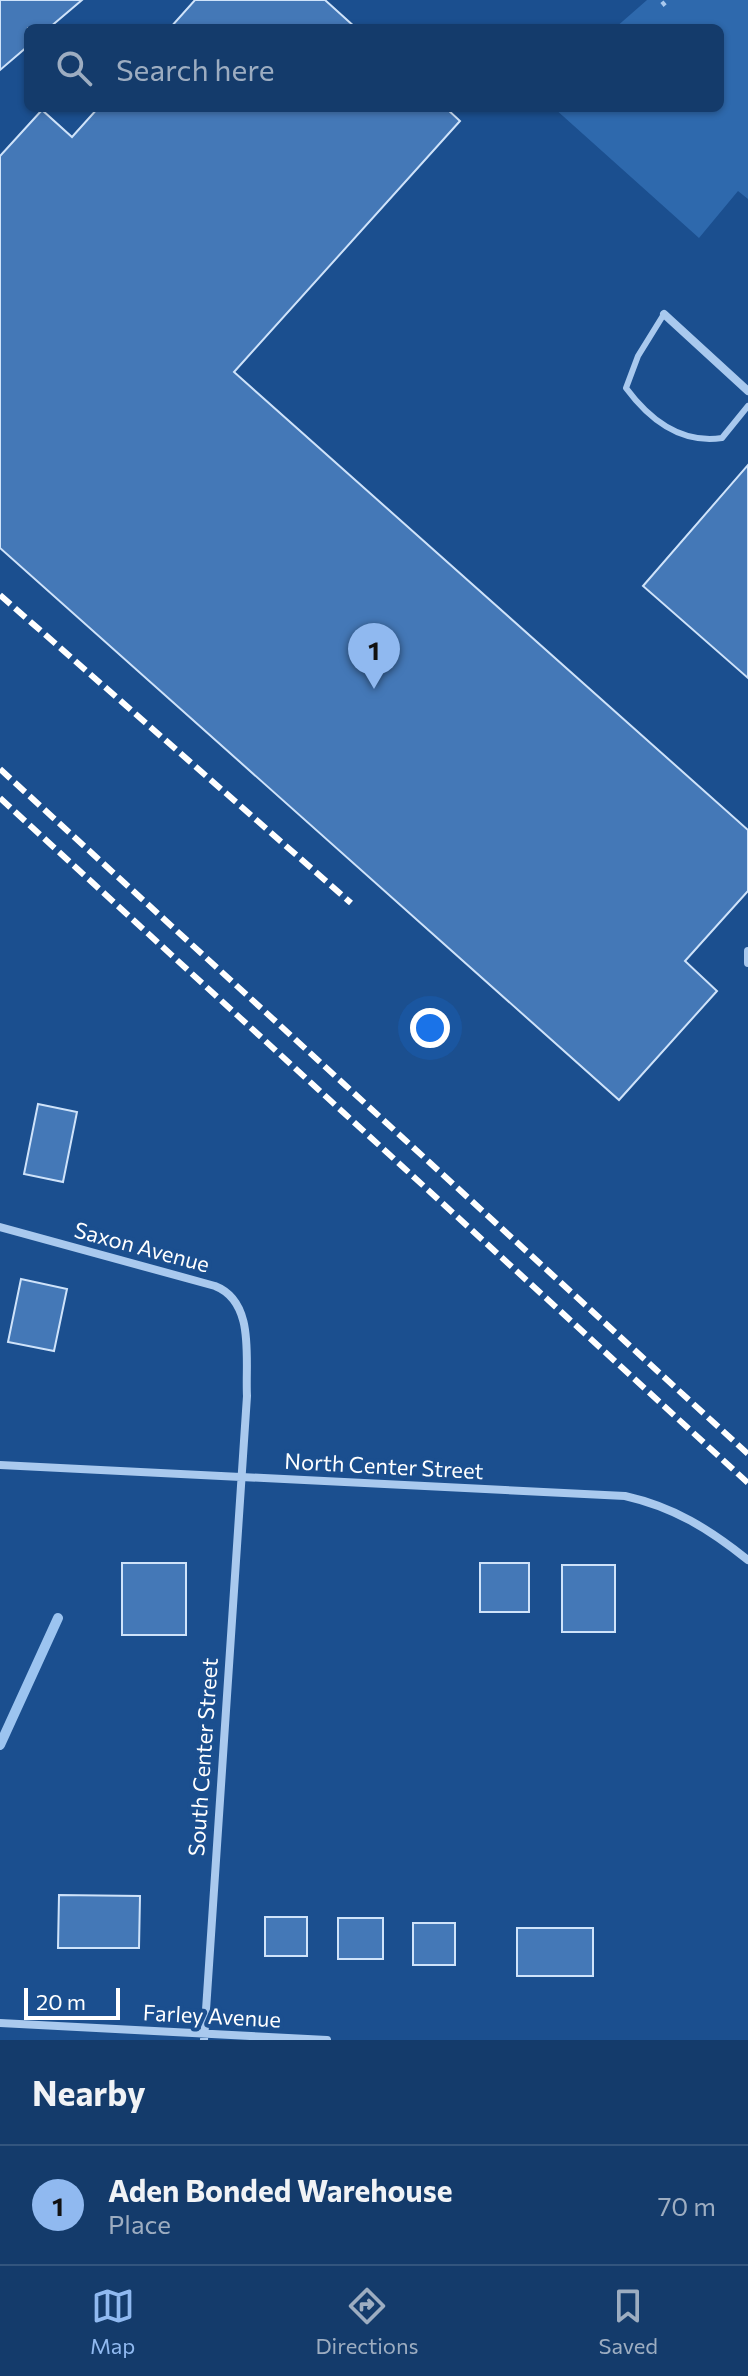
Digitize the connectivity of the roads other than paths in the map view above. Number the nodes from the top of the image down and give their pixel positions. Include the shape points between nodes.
1 (664, 314) joint
2 (748, 391) edge
3 (748, 406) edge
4 (748, 951) edge
5 (748, 963) edge
6 (0, 1227) edge
7 (0, 1465) edge
8 (242, 1477) junction
9 (748, 1560) edge
10 (0, 2023) edge
11 (204, 2036) edge
12 (327, 2040) edge

1 - 2 street
1 - 3 lane via 626,388 643,411 667,428 701,441 722,438
4 - 5 street
6 - 8 street, Saxon Avenue via 215,1286 237,1300 247,1396
7 - 8 street, North Center Street
8 - 9 street, North Center Street via 625,1496 690,1518
8 - 11 street, South Center Street
10 - 11 street, Farley Avenue
11 - 12 street, Farley Avenue

